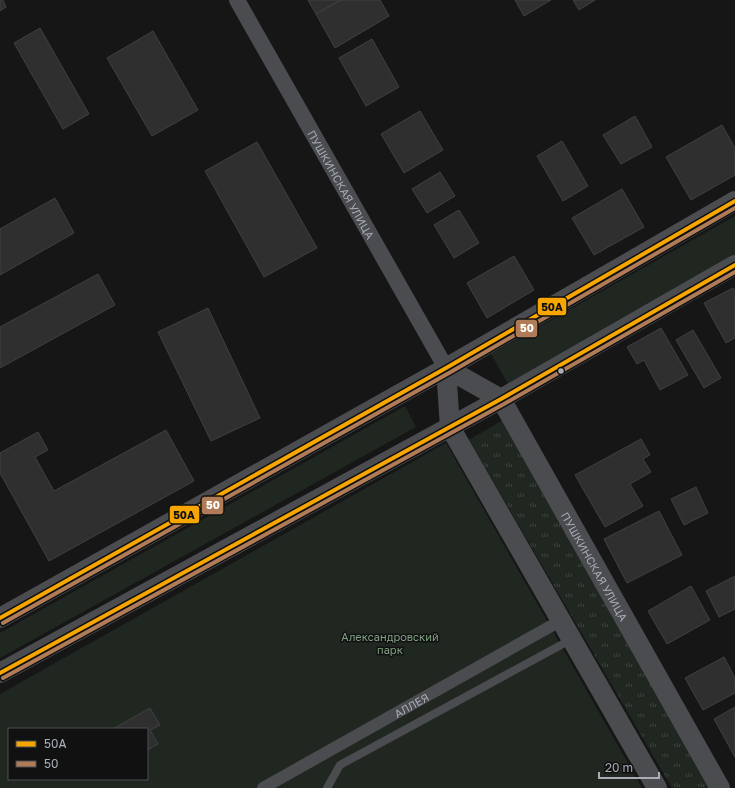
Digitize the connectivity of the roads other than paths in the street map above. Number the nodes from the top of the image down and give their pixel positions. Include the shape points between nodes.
1 (237, 0) edge
2 (735, 201) edge
3 (735, 265) edge
4 (446, 368) junction
5 (501, 399) junction
6 (450, 427) junction
7 (0, 618) edge
8 (560, 621) junction
9 (572, 639) junction
10 (0, 673) edge
11 (263, 788) edge
12 (327, 788) edge
13 (657, 788) edge
14 (720, 788) edge

1 - 4 street, ПУШКИНСКАЯ УЛИЦА
2 - 4 street
3 - 5 street
4 - 5 street
4 - 6 street, ПУШКИНСКАЯ УЛИЦА
4 - 7 street
5 - 6 street
5 - 14 street, ПУШКИНСКАЯ УЛИЦА
6 - 8 street, ПУШКИНСКАЯ УЛИЦА
6 - 10 street
8 - 9 street, ПУШКИНСКАЯ УЛИЦА
8 - 11 street, АЛЛЕЯ
9 - 12 lane via 340,765
9 - 13 street, ПУШКИНСКАЯ УЛИЦА

